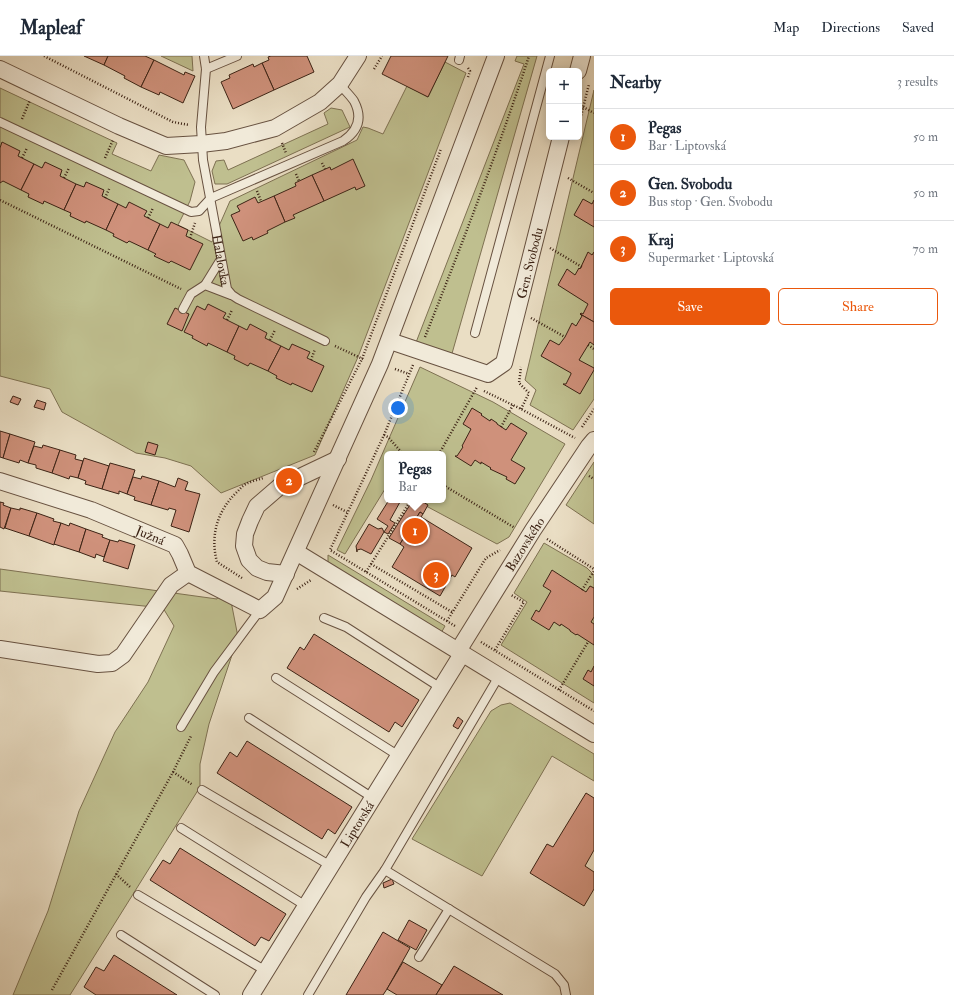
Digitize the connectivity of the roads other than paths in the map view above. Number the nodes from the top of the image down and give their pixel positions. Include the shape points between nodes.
1 (204, 56) edge
2 (237, 56) edge
3 (358, 56) edge
4 (496, 56) edge
5 (550, 56) edge
6 (582, 56) edge
7 (0, 68) edge
8 (579, 68) edge
9 (206, 69) junction
10 (340, 84) junction
11 (0, 122) edge
12 (560, 140) edge
13 (201, 144) junction
14 (210, 198) junction
15 (221, 259) junction
16 (205, 285) junction
17 (232, 295) junction
18 (183, 309) dead end
19 (475, 333) dead end
20 (325, 341) dead end
21 (390, 341) junction
22 (586, 442) edge
23 (338, 459) junction
24 (0, 481) edge
25 (296, 552) junction
26 (188, 572) junction
27 (286, 574) junction
28 (260, 610) junction
29 (324, 618) dead end
30 (0, 649) edge
31 (460, 652) junction
32 (500, 676) junction
33 (276, 678) dead end
34 (441, 688) junction
35 (249, 718) dead end
36 (181, 728) dead end
37 (594, 734) edge
38 (399, 756) junction
39 (202, 790) road end
40 (373, 798) junction
41 (181, 828) dead end
42 (331, 866) junction
43 (384, 870) junction
44 (138, 895) road end
45 (306, 906) junction
46 (449, 909) junction
47 (121, 935) dead end
48 (419, 957) dead end
49 (266, 971) junction
50 (215, 995) edge
51 (251, 995) edge
52 (308, 995) edge
53 (566, 995) edge

1 - 9 lane, Halalovka
2 - 9 lane
3 - 10 street
4 - 21 street
5 - 19 lane
6 - 8 street
7 - 13 street via 166,146
9 - 13 lane, Halalovka
10 - 13 street via 320,102 275,128 226,141
10 - 14 lane via 354,101 361,118 351,136
11 - 14 lane via 191,212 199,211
12 - 21 street, Gen. Svobodu via 504,363 488,374
13 - 14 lane, Halalovka
14 - 15 lane, Halalovka
15 - 16 lane
15 - 17 lane, Halalovka via 227,289
16 - 17 lane
16 - 18 lane via 190,294
17 - 20 lane, Halalovka
21 - 23 street
22 - 31 street, Bazovského
23 - 25 street
23 - 27 street via 279,487 257,506 250,521 244,546 249,560 257,568 267,572
24 - 26 street, Južná via 91,510 175,545
25 - 27 street
25 - 31 street
26 - 28 street
26 - 30 street via 171,585 123,655 112,663 98,664
27 - 28 street via 275,597
28 - 36 lane via 214,672
29 - 34 lane via 346,627
31 - 32 street
31 - 34 street, Liptovská
32 - 37 street
32 - 43 lane
33 - 38 lane
34 - 38 street, Liptovská
35 - 40 lane
38 - 40 street, Liptovská
39 - 42 lane
40 - 42 street, Liptovská
41 - 45 lane
42 - 45 street, Liptovská
43 - 46 lane
43 - 52 lane
44 - 49 lane
45 - 49 street, Liptovská
46 - 48 lane
46 - 53 lane via 555,974 564,985
47 - 50 lane
49 - 51 street, Liptovská

